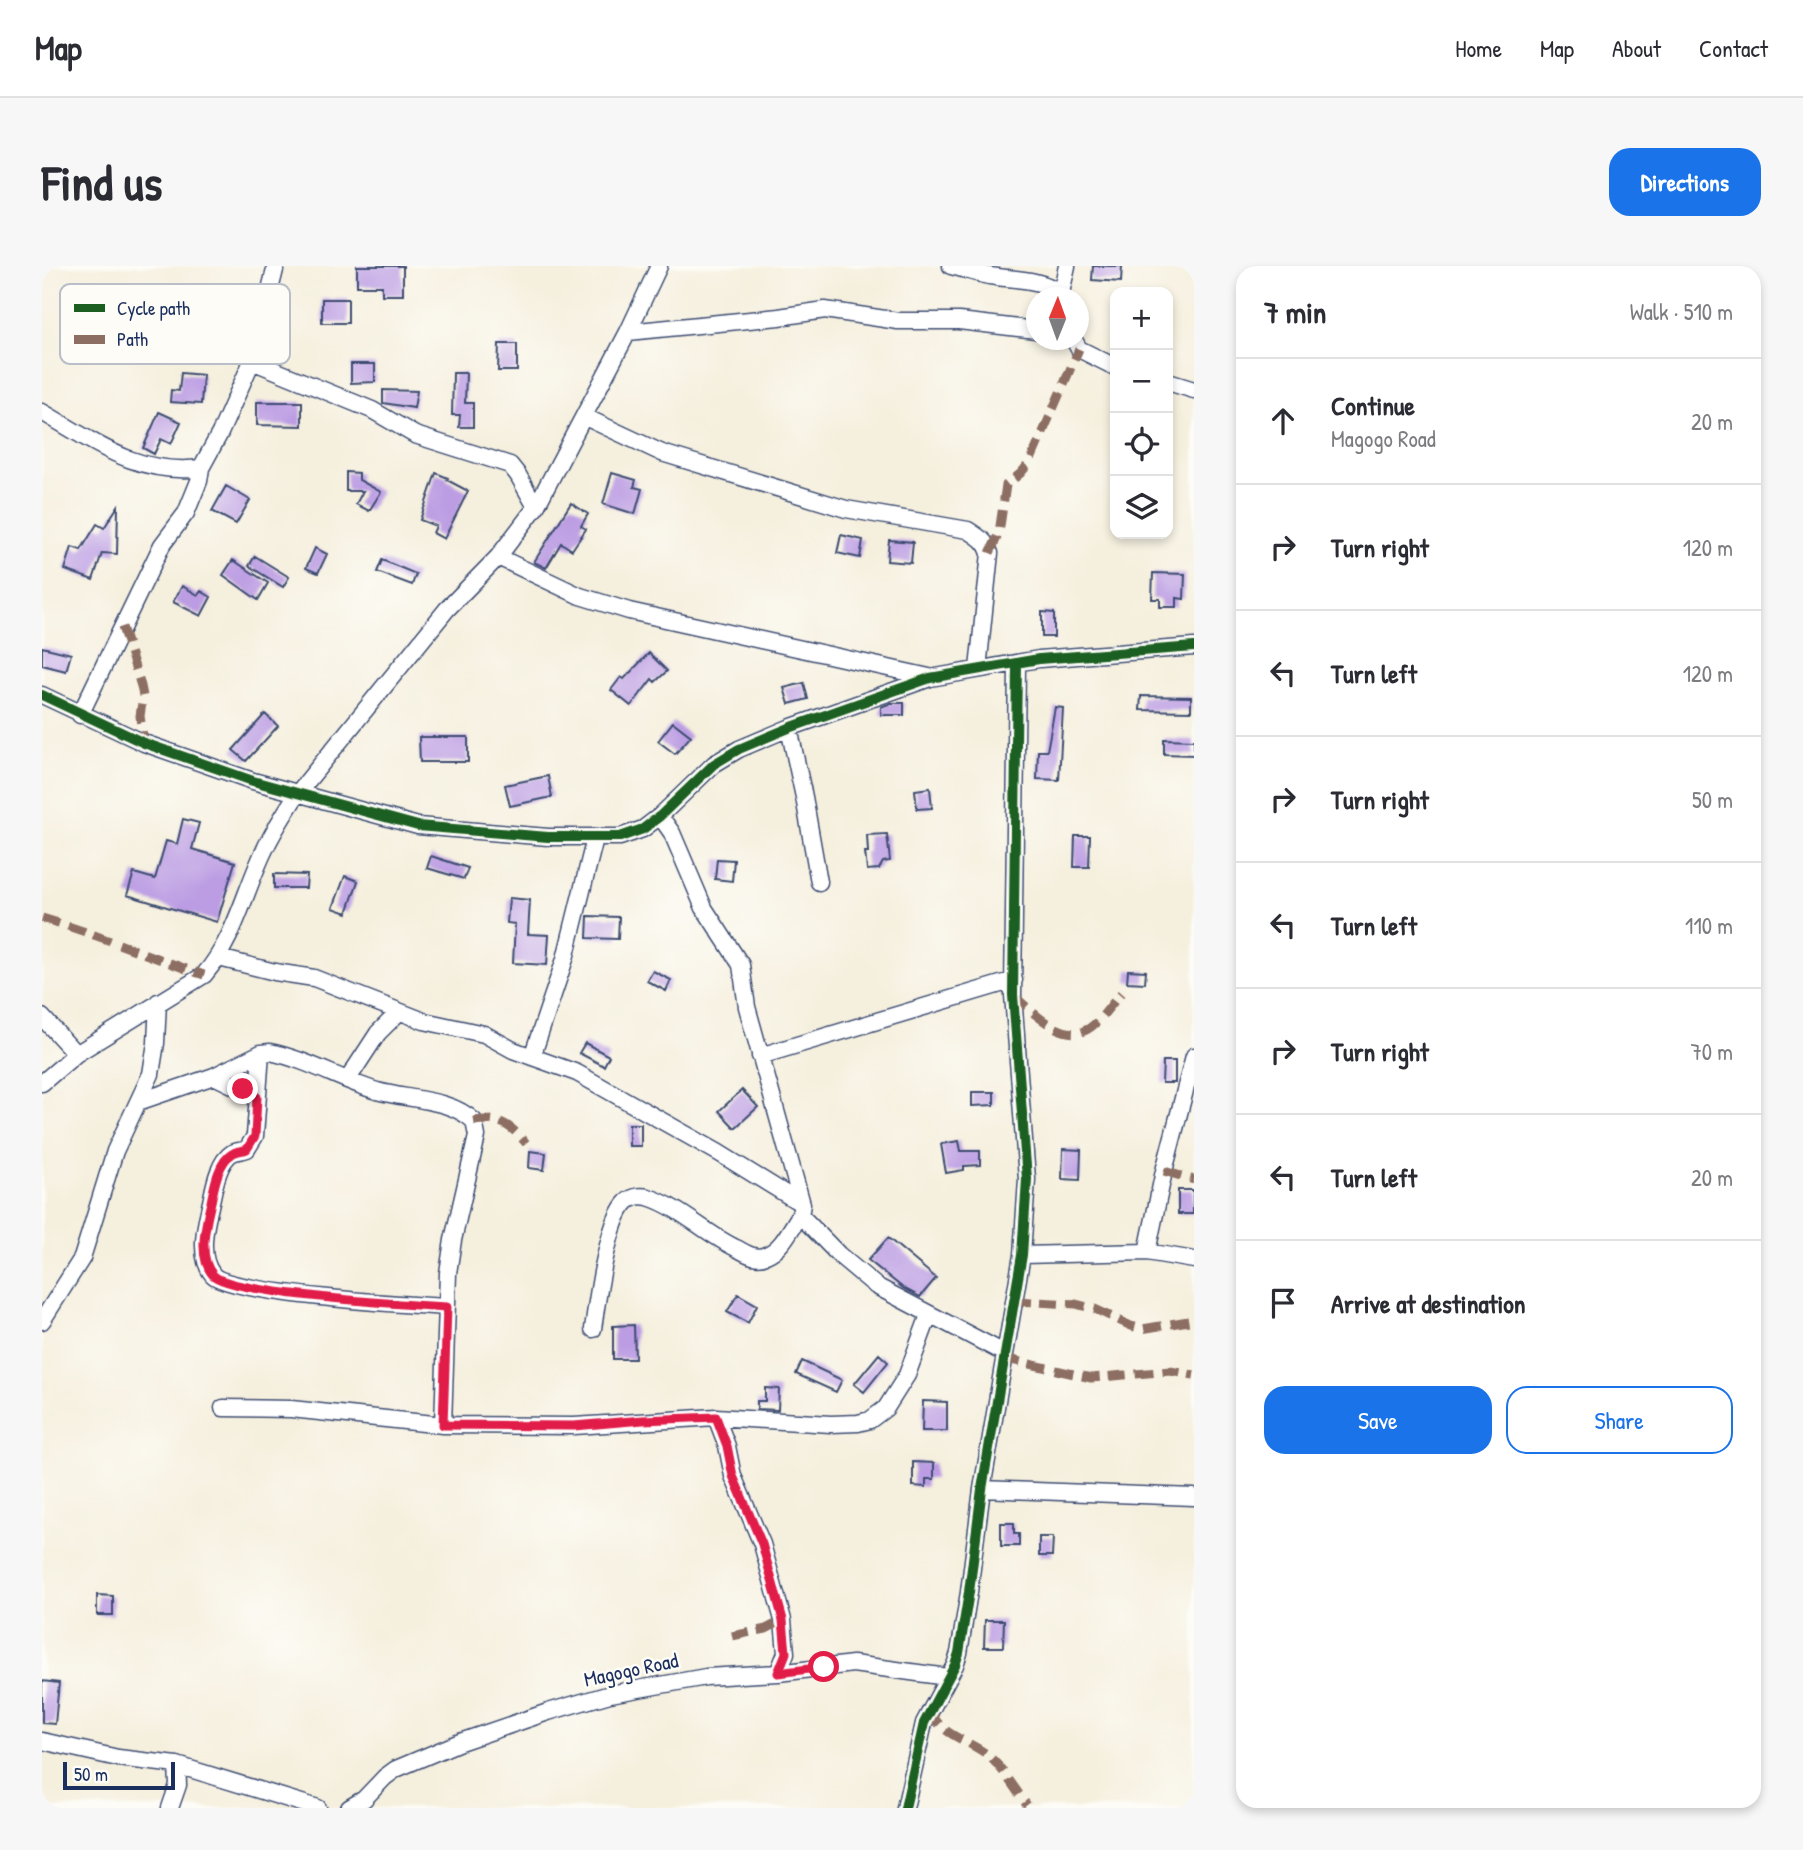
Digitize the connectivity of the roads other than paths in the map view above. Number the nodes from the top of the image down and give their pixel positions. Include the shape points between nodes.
1 (276, 266) edge
2 (659, 266) edge
3 (951, 266) edge
4 (1067, 266) edge
5 (271, 284) edge
6 (1052, 287) edge
7 (1063, 287) edge
8 (1026, 329) edge
9 (628, 332) junction
10 (1081, 350) edge
11 (250, 364) edge
12 (258, 364) edge
13 (1110, 366) edge
14 (1173, 384) edge
15 (1194, 390) edge
16 (42, 412) edge
17 (585, 416) junction
18 (201, 468) junction
19 (536, 507) junction
20 (498, 557) junction
21 (1194, 647) edge
22 (1017, 663) junction
23 (978, 669) junction
24 (930, 678) junction
25 (42, 695) edge
26 (80, 715) junction
27 (789, 728) junction
28 (298, 794) junction
29 (660, 816) junction
30 (595, 838) junction
31 (819, 882) dead end
32 (219, 958) junction
33 (1014, 980) junction
34 (158, 1002) junction
35 (398, 1013) junction
36 (42, 1017) edge
37 (261, 1053) junction
38 (76, 1054) junction
39 (760, 1056) junction
40 (1194, 1056) edge
41 (532, 1057) junction
42 (214, 1076) junction
43 (348, 1079) junction
44 (42, 1083) edge
45 (257, 1097) junction
46 (138, 1102) junction
47 (801, 1209) junction
48 (1147, 1252) junction
49 (1022, 1255) junction
50 (1194, 1260) edge
51 (447, 1307) junction
52 (929, 1315) junction
53 (42, 1321) edge
54 (593, 1329) dead end
55 (1004, 1353) junction
56 (223, 1408) dead end
57 (716, 1417) junction
58 (443, 1425) junction
59 (982, 1489) junction
60 (1194, 1497) edge
61 (778, 1673) junction
62 (947, 1677) junction
63 (42, 1741) edge
64 (177, 1765) junction
65 (170, 1808) edge
66 (318, 1808) edge
67 (349, 1808) edge
68 (905, 1808) edge

1 - 5 street
2 - 9 street
3 - 6 street
4 - 7 street
8 - 9 street via 959,321 898,321 825,310
9 - 17 street
10 - 13 street
11 - 18 street
12 - 19 street via 372,410 415,435 510,465
14 - 15 street
16 - 18 street via 130,461 156,468
17 - 19 street
17 - 23 street via 662,453 846,509 968,530 981,538 990,553
18 - 26 street via 186,513 162,545
19 - 20 street
20 - 24 street via 580,596 629,611
20 - 28 street via 447,609
21 - 22 street
22 - 23 street
22 - 33 street
23 - 24 street
24 - 27 street
25 - 26 street
26 - 28 street via 144,743
27 - 29 street via 714,764
27 - 31 street
28 - 30 street via 418,826
28 - 32 street via 263,853
29 - 30 street via 643,829 620,837
29 - 39 street via 672,832 704,908 741,965
30 - 41 street via 565,960
32 - 34 street via 204,975
32 - 35 street via 314,978
33 - 39 street
33 - 49 street via 1027,1179
34 - 38 street
34 - 46 street via 151,1074
35 - 41 street via 484,1034
35 - 43 street via 378,1032
36 - 38 street
37 - 42 street
37 - 43 street via 280,1054
37 - 45 street
38 - 44 street
39 - 47 street
40 - 48 street
41 - 47 street via 577,1073 719,1153
42 - 45 street
42 - 46 street
43 - 51 street via 376,1090 455,1107 474,1121 477,1136 453,1240
45 - 51 street via 252,1144 227,1158 214,1191 204,1244 212,1274 222,1282 266,1291
46 - 53 street via 115,1151 82,1258
47 - 52 street via 855,1270
47 - 54 street via 776,1249 756,1258 673,1209 648,1197 631,1198 615,1224
48 - 49 street
48 - 50 street
49 - 55 street
51 - 58 street
52 - 55 street
52 - 57 street via 907,1376 886,1408 870,1420 831,1424
55 - 59 street
56 - 58 street via 291,1409
57 - 58 street via 574,1426
57 - 61 street via 733,1476 762,1544 783,1620 786,1653
59 - 60 street
59 - 62 street via 965,1623 959,1653
61 - 62 street, Magogo Road via 853,1664
61 - 67 street, Magogo Road via 658,1684 548,1712 397,1769
62 - 68 street via 924,1723
63 - 64 street
64 - 65 street via 178,1785
64 - 66 street

